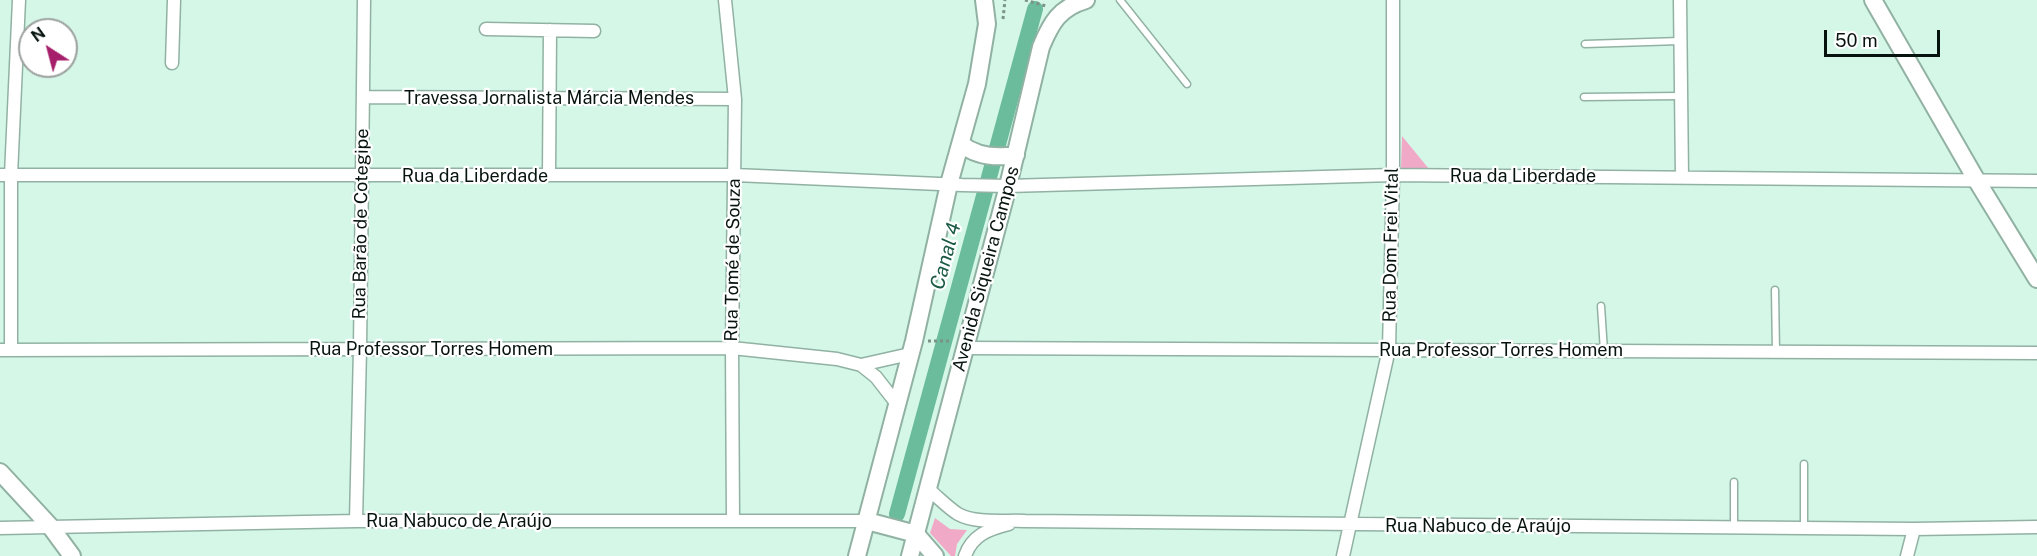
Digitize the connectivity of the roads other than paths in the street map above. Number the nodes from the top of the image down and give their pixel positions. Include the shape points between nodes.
1 (19, 0) edge
2 (174, 0) edge
3 (364, 0) edge
4 (725, 0) edge
5 (984, 0) edge
6 (1086, 0) edge
7 (1120, 0) edge
8 (1393, 0) edge
9 (1680, 0) edge
10 (1873, 0) edge
11 (486, 29) dead end
12 (550, 30) junction
13 (594, 31) dead end
14 (1680, 41) junction
15 (1585, 44) dead end
16 (172, 63) dead end
17 (1187, 84) dead end
18 (1681, 96) junction
19 (363, 97) junction
20 (1584, 97) dead end
21 (550, 98) junction
22 (735, 99) junction
23 (965, 147) junction
24 (1008, 156) junction
25 (6, 175) edge
26 (549, 175) junction
27 (735, 175) junction
28 (1393, 175) junction
29 (362, 176) junction
30 (1682, 177) junction
31 (1977, 181) junction
32 (2037, 181) edge
33 (955, 185) junction
34 (1002, 186) junction
35 (2037, 279) edge
36 (1775, 290) dead end
37 (1601, 306) dead end
38 (960, 344) junction
39 (732, 348) junction
40 (360, 349) junction
41 (5, 350) edge
42 (1389, 350) junction
43 (1604, 351) junction
44 (1776, 352) junction
45 (2037, 353) edge
46 (910, 354) junction
47 (861, 364) junction
48 (897, 404) junction
49 (1804, 464) dead end
50 (0, 472) edge
51 (1734, 482) dead end
52 (928, 489) junction
53 (356, 521) junction
54 (733, 521) junction
55 (1025, 521) junction
56 (871, 522) junction
57 (1350, 525) junction
58 (50, 526) junction
59 (2037, 527) edge
60 (0, 528) edge
61 (1734, 528) junction
62 (1804, 528) junction
63 (1914, 530) junction
64 (911, 533) junction
65 (72, 556) edge
66 (857, 556) edge
67 (910, 556) edge
68 (935, 556) edge
69 (965, 556) edge
70 (1343, 556) edge
71 (1907, 556) edge

1 - 25 street
2 - 16 street
3 - 19 street, Rua Barão de Cotegipe
4 - 22 street, Rua Tomé de Souza
5 - 23 main road via 987,24
6 - 24 main road, Avenida Siqueira Campos via 1061,12 1047,34
7 - 17 lane
8 - 28 street, Rua Dom Frei Vital
9 - 14 street
10 - 31 main road
11 - 12 street
12 - 13 street
12 - 21 street
14 - 15 lane
14 - 18 street
18 - 20 lane
18 - 30 street
19 - 21 street, Travessa Jornalista Márcia Mendes
19 - 29 street, Rua Barão de Cotegipe
21 - 22 street, Travessa Jornalista Márcia Mendes
21 - 26 street
22 - 27 street, Rua Tomé de Souza
23 - 24 main road
23 - 33 main road
24 - 34 main road, Avenida Siqueira Campos
25 - 29 street, Rua da Liberdade
25 - 41 street
26 - 27 street, Rua da Liberdade
26 - 29 street, Rua da Liberdade
27 - 33 street, Rua da Liberdade
27 - 39 street, Rua Tomé de Souza
28 - 30 street, Rua da Liberdade
28 - 34 street, Rua da Liberdade
28 - 42 street, Rua Dom Frei Vital
29 - 40 street, Rua Barão de Cotegipe
30 - 31 street, Rua da Liberdade
31 - 32 street, Rua da Liberdade
31 - 35 main road
33 - 34 street, Rua da Liberdade
33 - 46 main road
34 - 38 main road, Avenida Siqueira Campos
36 - 44 lane
37 - 43 lane
38 - 42 street, Rua Professor Torres Homem
38 - 52 main road, Avenida Siqueira Campos
39 - 40 street, Rua Professor Torres Homem
39 - 47 street, Rua Professor Torres Homem
39 - 54 street, Rua Tomé de Souza
40 - 41 street, Rua Professor Torres Homem
40 - 53 street, Rua Barão de Cotegipe
42 - 43 street, Rua Professor Torres Homem
42 - 57 street, Rua Dom Frei Vital
43 - 44 street, Rua Professor Torres Homem
44 - 45 street, Rua Professor Torres Homem
46 - 47 street, Rua Professor Torres Homem
46 - 48 main road
47 - 48 street
48 - 56 main road
49 - 62 lane
50 - 58 main road
51 - 61 lane
52 - 55 street, Rua Nabuco de Araújo via 965,517
52 - 64 main road, Avenida Siqueira Campos
53 - 54 street, Rua Nabuco de Araújo
53 - 58 street, Rua Nabuco de Araújo
54 - 56 street, Rua Nabuco de Araújo
55 - 57 street, Rua Nabuco de Araújo
55 - 69 street via 983,532 973,540
56 - 64 main road
56 - 66 main road
57 - 61 street, Rua Nabuco de Araújo
57 - 70 street, Rua Dom Frei Vital
58 - 60 street, Rua Nabuco de Araújo
58 - 65 main road
59 - 63 street, Rua Nabuco de Araújo
61 - 62 street, Rua Nabuco de Araújo
62 - 63 street, Rua Nabuco de Araújo
63 - 71 street
64 - 67 main road, Avenida Siqueira Campos
64 - 68 main road

